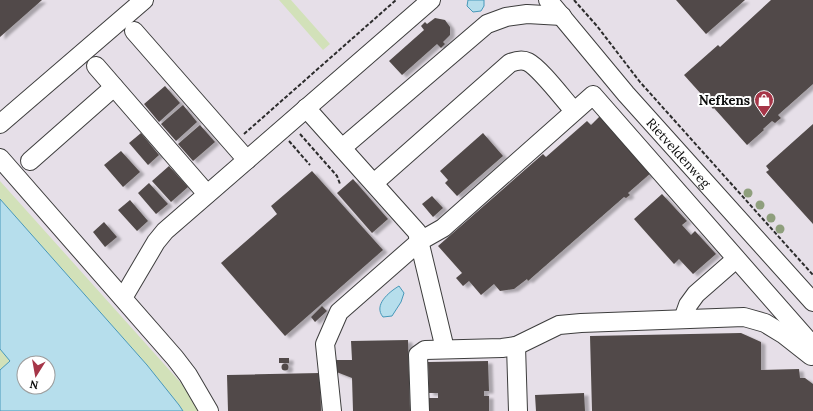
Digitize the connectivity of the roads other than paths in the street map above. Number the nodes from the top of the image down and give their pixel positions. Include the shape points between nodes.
1 (144, 0) edge
2 (431, 0) edge
3 (548, 0) edge
4 (562, 16) junction
5 (134, 31) dead end
6 (96, 66) dead end
7 (114, 87) junction
8 (306, 108) junction
9 (574, 111) junction
10 (0, 123) edge
11 (342, 148) junction
12 (0, 158) edge
13 (247, 160) junction
14 (30, 161) dead end
15 (374, 183) junction
16 (207, 194) junction
17 (420, 241) junction
18 (736, 259) junction
19 (123, 298) junction
20 (813, 302) edge
21 (683, 319) junction
22 (516, 346) junction
23 (813, 346) edge
24 (445, 349) junction
25 (813, 358) edge
26 (209, 411) edge
27 (332, 411) edge
28 (420, 411) edge
29 (518, 411) edge

1 - 10 street
2 - 8 street
3 - 4 street, Rietveldenweg
4 - 11 street via 527,14 506,17 487,24
4 - 20 street, Rietveldenweg via 636,105
5 - 13 street
6 - 7 street
7 - 14 street
7 - 16 street
8 - 11 street
8 - 13 street
9 - 15 street via 528,62 510,63
9 - 17 street via 443,228
9 - 18 street via 593,95
11 - 15 street
12 - 19 street
13 - 16 street
15 - 17 street via 417,232
16 - 19 street via 164,231
17 - 24 street
17 - 27 street via 339,312 325,344
18 - 21 street via 696,294 688,305
18 - 23 street
19 - 26 street via 188,374
21 - 22 street via 559,325
21 - 25 street via 744,317 765,323
22 - 24 street
22 - 29 street
24 - 28 street via 425,350 418,355

